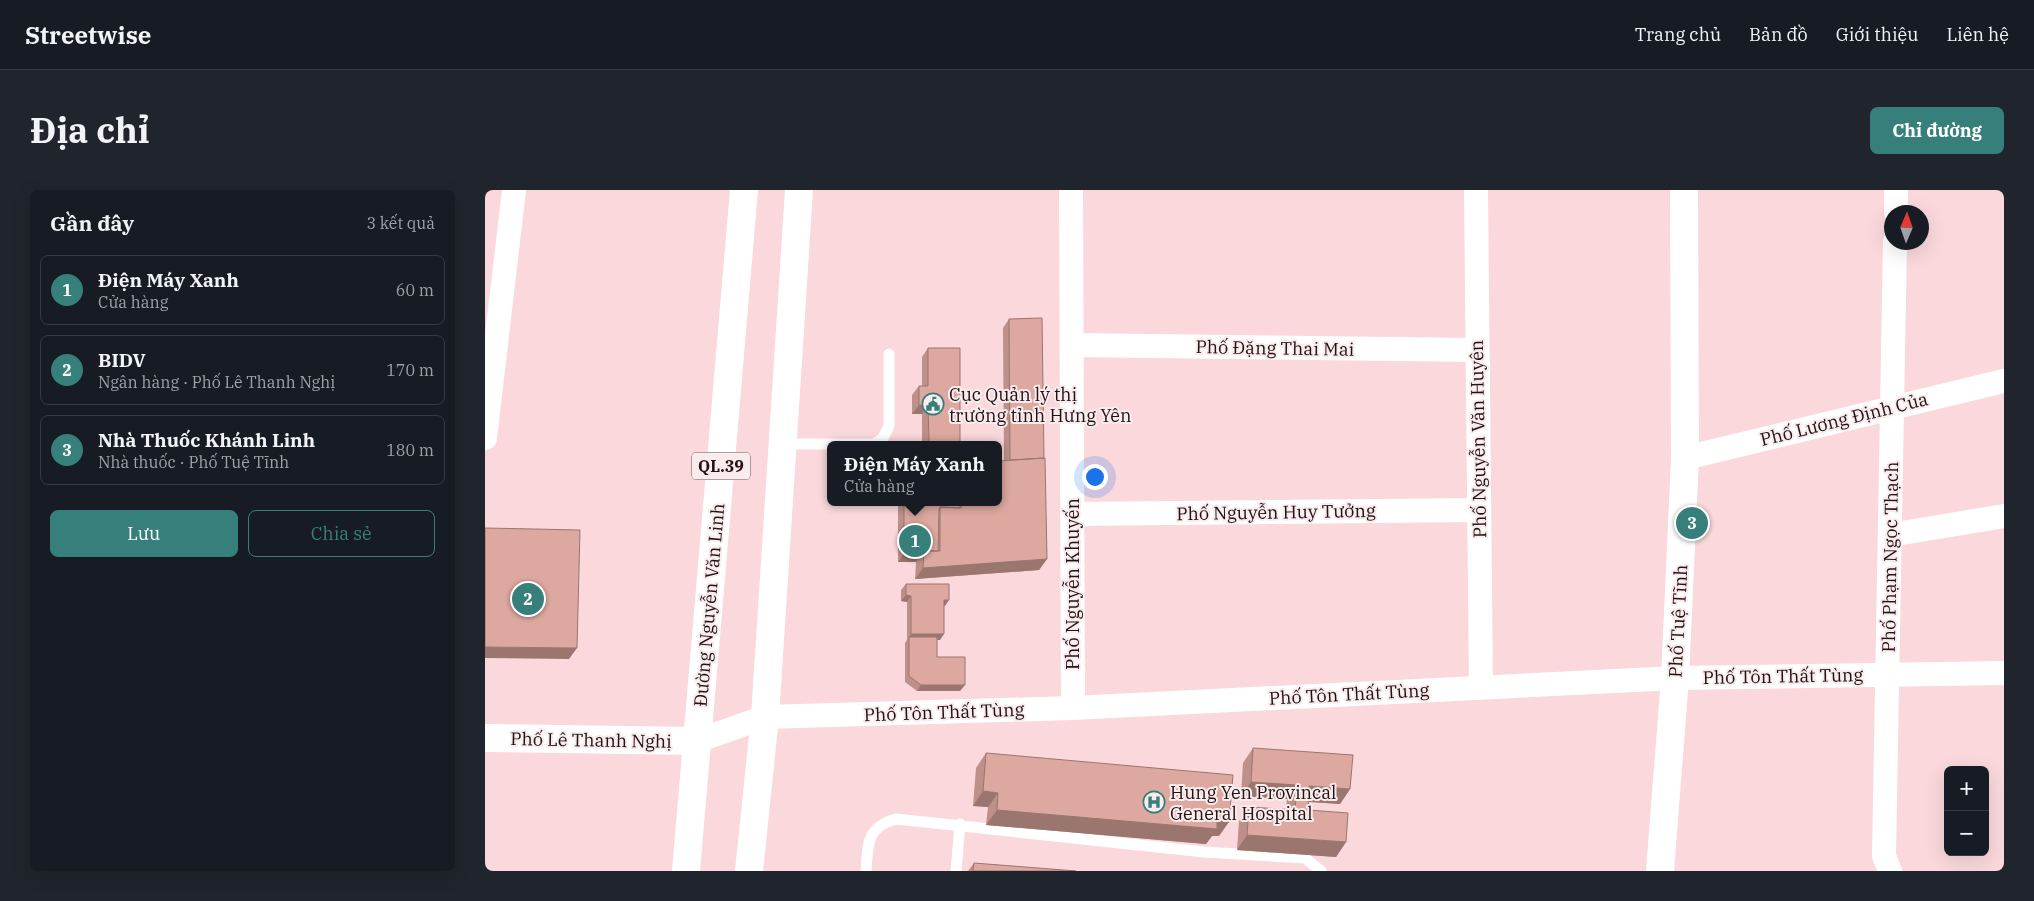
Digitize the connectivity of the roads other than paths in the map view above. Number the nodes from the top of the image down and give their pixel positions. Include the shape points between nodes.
1 (514, 190) edge
2 (744, 190) edge
3 (799, 190) edge
4 (1071, 190) edge
5 (1476, 190) edge
6 (1684, 190) edge
7 (1896, 190) edge
8 (1896, 205) edge
9 (1895, 250) edge
10 (1072, 346) junction
11 (1477, 350) junction
12 (889, 354) dead end
13 (2004, 381) edge
14 (1892, 406) junction
15 (485, 438) edge
16 (878, 441) edge
17 (782, 444) junction
18 (827, 444) edge
19 (1685, 458) junction
20 (1479, 510) junction
21 (1072, 514) junction
22 (2004, 516) edge
23 (1890, 535) junction
24 (2004, 673) edge
25 (1888, 675) junction
26 (1675, 678) junction
27 (1481, 687) junction
28 (1073, 708) junction
29 (765, 717) junction
30 (485, 738) edge
31 (697, 741) junction
32 (960, 824) junction
33 (685, 871) edge
34 (749, 871) edge
35 (866, 871) edge
36 (956, 871) edge
37 (1321, 871) edge
38 (1660, 871) edge
39 (1890, 871) edge

1 - 15 street
2 - 31 main road, Đường Nguyễn Văn Linh / QL.39
3 - 17 main road
4 - 10 street, Phố Nguyễn Khuyến
5 - 11 street, Phố Nguyễn Văn Huyên
6 - 19 main road, Phố Tuệ Tĩnh
7 - 8 street
9 - 14 street, Phố Phạm Ngọc Thạch
10 - 11 street, Phố Đặng Thai Mai
10 - 21 street, Phố Nguyễn Khuyến
11 - 20 street, Phố Nguyễn Văn Huyên
12 - 16 lane via 889,426
13 - 14 street, Phố Lương Định Của
14 - 19 street, Phố Lương Định Của
14 - 23 street, Phố Phạm Ngọc Thạch
17 - 18 lane
17 - 29 main road
19 - 26 main road, Phố Tuệ Tĩnh
20 - 21 street, Phố Nguyễn Huy Tưởng
20 - 27 street, Phố Nguyễn Văn Huyên
21 - 28 street, Phố Nguyễn Khuyến
22 - 23 street
23 - 25 street, Phố Phạm Ngọc Thạch
24 - 25 street, Phố Tôn Thất Tùng
25 - 26 street, Phố Tôn Thất Tùng
25 - 39 street, Phố Phạm Ngọc Thạch via 1884,856
26 - 27 street, Phố Tôn Thất Tùng
26 - 38 main road, Phố Tuệ Tĩnh
27 - 28 street, Phố Tôn Thất Tùng
28 - 29 street, Phố Tôn Thất Tùng
29 - 31 street, Phố Tôn Thất Tùng
29 - 34 main road
30 - 31 main road, Phố Lê Thanh Nghị
31 - 33 main road, Đường Nguyễn Văn Linh / QL.39
32 - 35 lane via 896,819 887,822 877,828 869,839
32 - 36 lane
32 - 37 lane via 1204,852 1305,858

